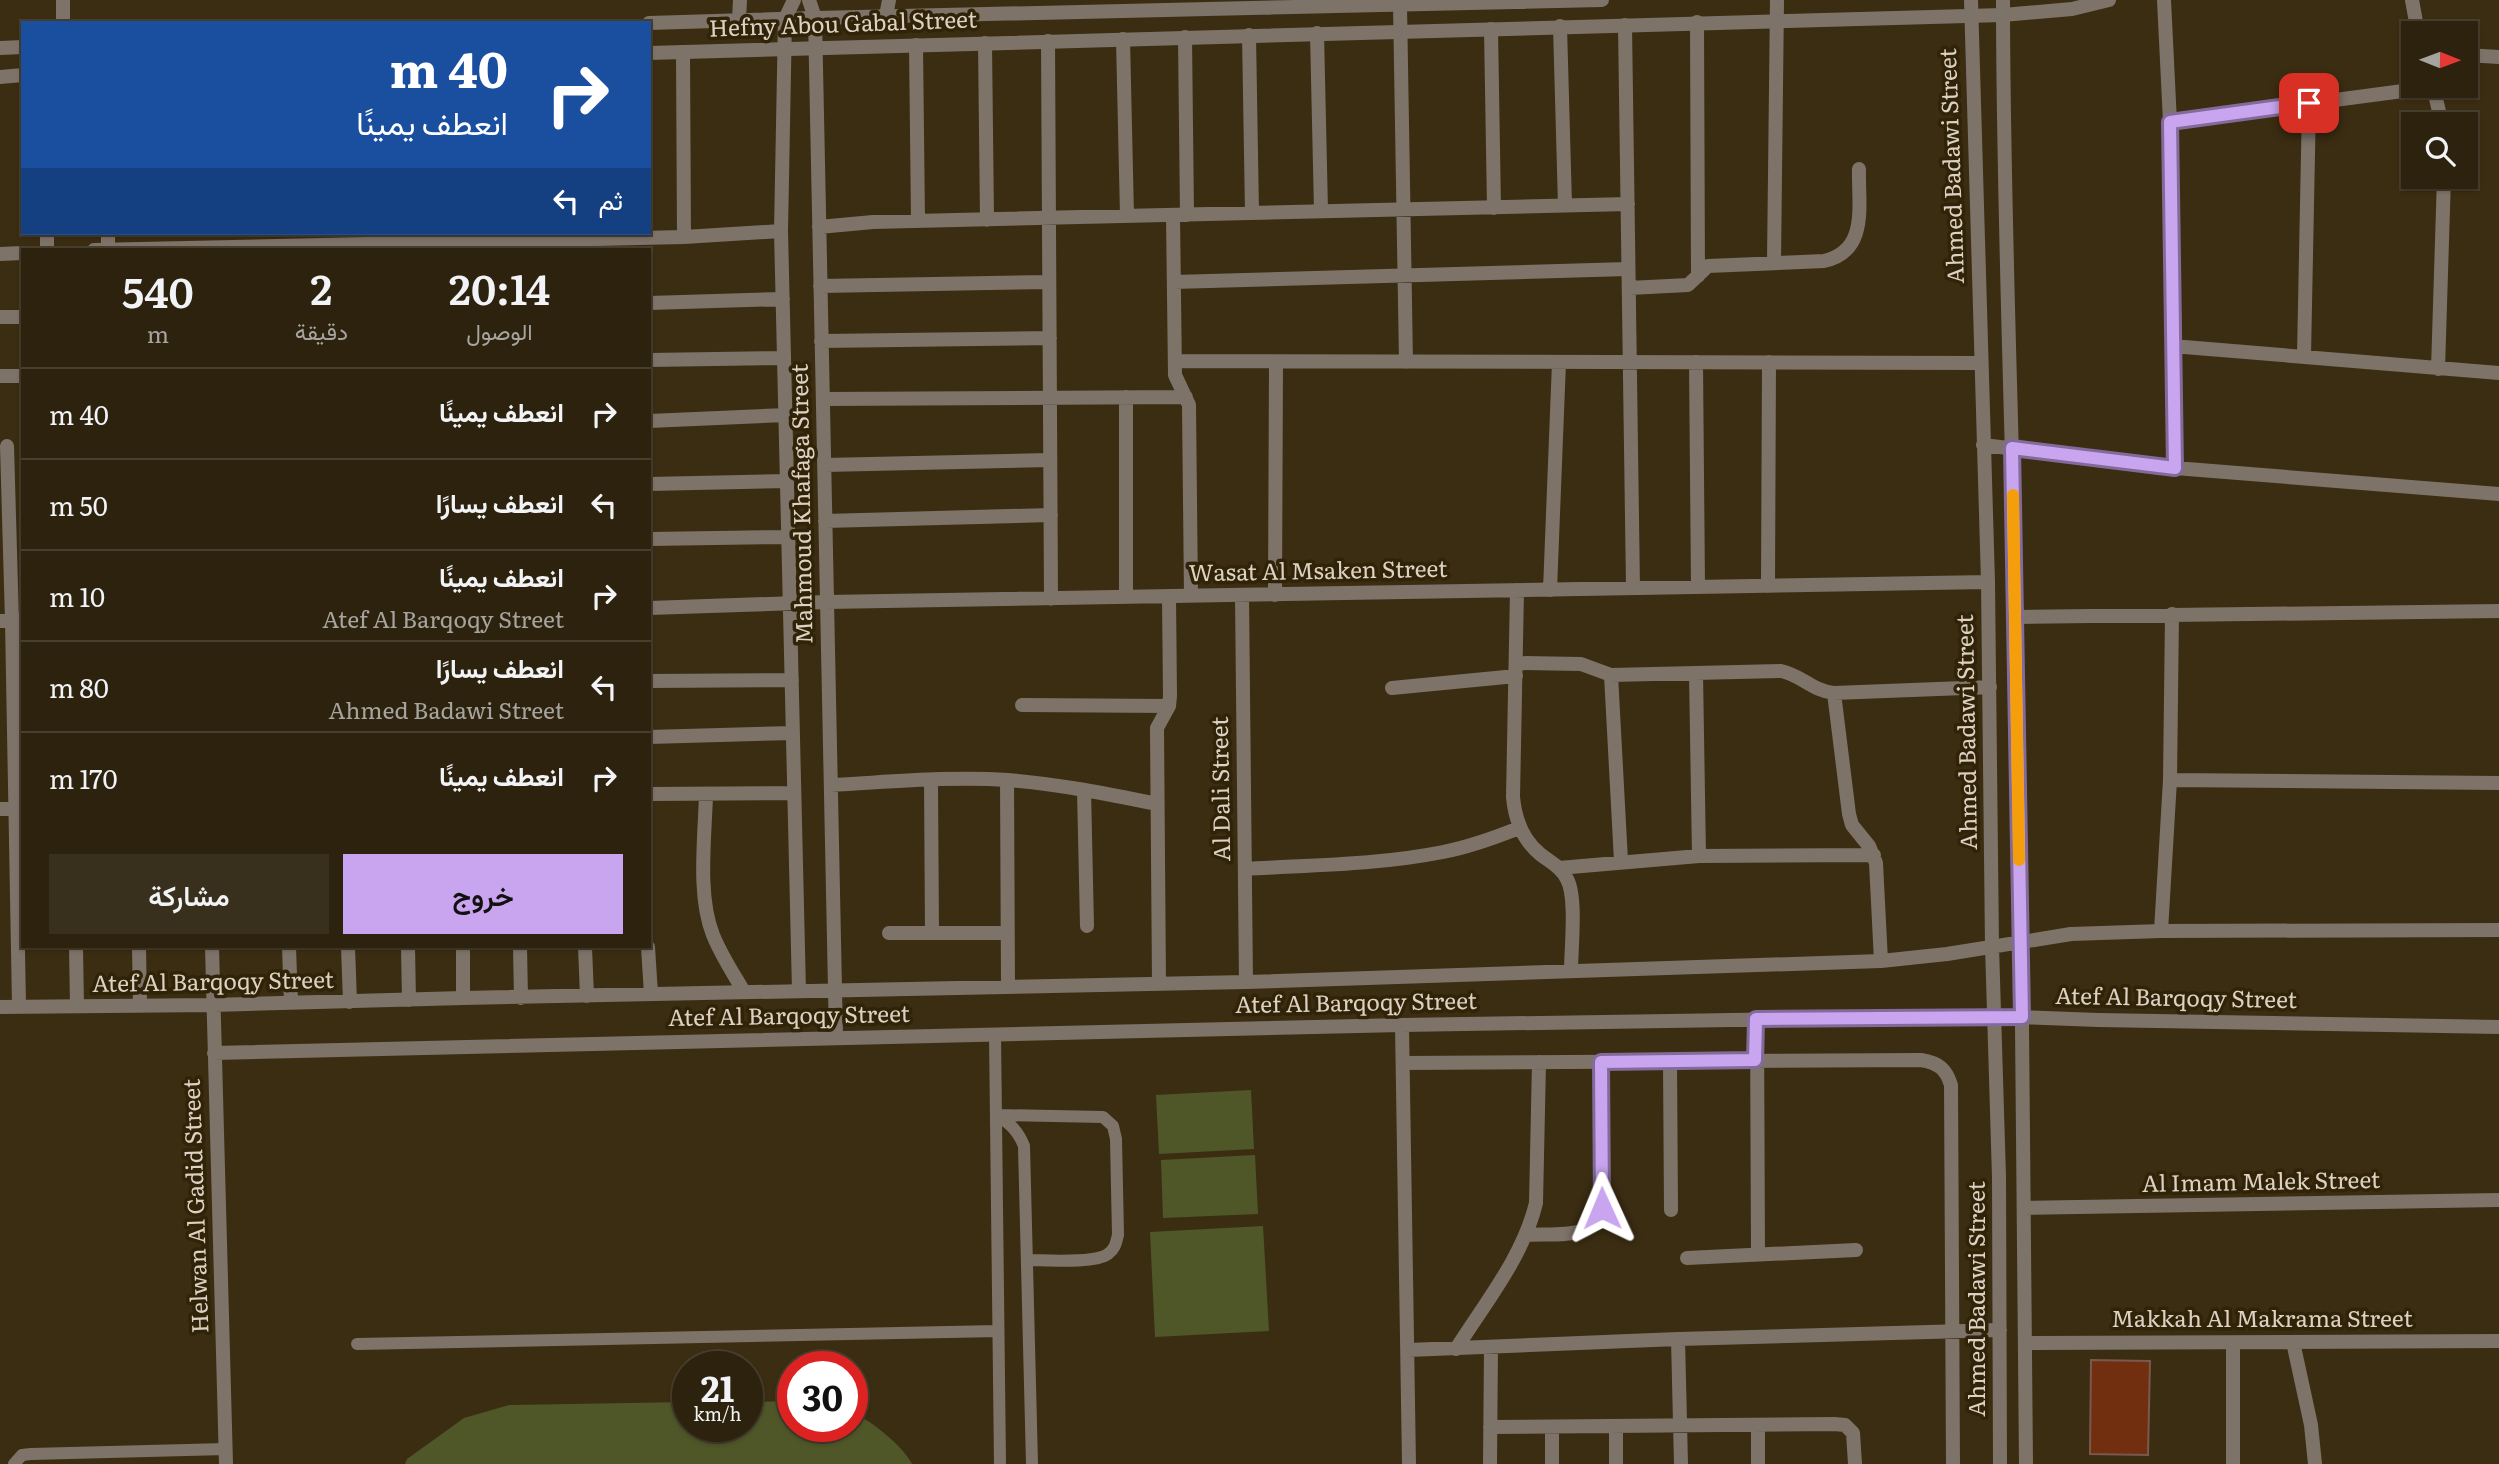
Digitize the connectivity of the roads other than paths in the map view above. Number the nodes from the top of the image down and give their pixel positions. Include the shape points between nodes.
1 (63, 0) edge
2 (740, 0) edge
3 (794, 0) edge
4 (809, 0) edge
5 (889, 0) edge
6 (1602, 0) edge
7 (1777, 0) edge
8 (2109, 0) edge
9 (2164, 0) edge
10 (2412, 0) edge
11 (1535, 1) edge
12 (1415, 2) edge
13 (1322, 3) edge
14 (1190, 5) edge
15 (1400, 5) junction
16 (1059, 6) edge
17 (1971, 7) edge
18 (2003, 7) edge
19 (886, 16) junction
20 (815, 18) junction
21 (785, 19) junction
22 (739, 20) junction
23 (1777, 20) junction
24 (63, 21) edge
25 (2416, 21) edge
26 (1697, 22) junction
27 (651, 23) edge
28 (1625, 25) junction
29 (1560, 26) junction
30 (1491, 29) junction
31 (1400, 31) junction
32 (1317, 33) junction
33 (1249, 35) junction
34 (1185, 37) junction
35 (1123, 39) junction
36 (1048, 41) junction
37 (985, 43) junction
38 (916, 45) junction
39 (21, 47) edge
40 (815, 47) junction
41 (0, 48) edge
42 (783, 49) junction
43 (683, 51) junction
44 (651, 53) edge
45 (2478, 56) edge
46 (2499, 57) edge
47 (21, 75) edge
48 (0, 76) edge
49 (2401, 90) edge
50 (2309, 103) junction
51 (2170, 122) junction
52 (1859, 169) dead end
53 (2444, 189) edge
54 (1628, 204) junction
55 (1565, 205) junction
56 (1494, 208) junction
57 (1403, 209) junction
58 (1321, 211) junction
59 (1252, 213) junction
60 (1180, 215) junction
61 (1127, 216) junction
62 (1049, 218) junction
63 (986, 220) junction
64 (918, 221) junction
65 (819, 227) junction
66 (781, 231) junction
67 (617, 235) edge
68 (496, 237) edge
69 (684, 237) junction
70 (382, 238) edge
71 (441, 238) edge
72 (266, 239) edge
73 (324, 239) edge
74 (554, 240) edge
75 (192, 243) edge
76 (411, 247) edge
77 (132, 248) edge
78 (21, 253) edge
79 (0, 254) edge
80 (1774, 262) junction
81 (1628, 269) junction
82 (1404, 276) junction
83 (1698, 276) junction
84 (1049, 282) junction
85 (1174, 282) junction
86 (820, 286) junction
87 (1629, 288) junction
88 (783, 299) junction
89 (651, 303) edge
90 (0, 317) edge
91 (21, 317) edge
92 (1050, 338) junction
93 (821, 341) junction
94 (2172, 346) junction
95 (2304, 356) junction
96 (784, 358) junction
97 (651, 360) edge
98 (1175, 362) junction
99 (1276, 362) junction
100 (1406, 362) junction
101 (1559, 362) junction
102 (1630, 362) junction
103 (1696, 362) junction
104 (1769, 362) junction
105 (1981, 363) junction
106 (2438, 369) junction
107 (2499, 373) edge
108 (0, 376) edge
109 (21, 376) edge
110 (1126, 397) junction
111 (1186, 397) junction
112 (1050, 398) junction
113 (823, 400) junction
114 (785, 415) junction
115 (651, 421) edge
116 (1983, 445) junction
117 (3, 446) edge
118 (21, 446) edge
119 (2012, 448) junction
120 (1050, 460) junction
121 (824, 466) junction
122 (2175, 468) junction
123 (787, 481) junction
124 (651, 484) edge
125 (2499, 494) edge
126 (1051, 515) junction
127 (825, 522) junction
128 (788, 537) junction
129 (651, 539) edge
130 (1988, 582) junction
131 (1768, 586) junction
132 (1698, 587) junction
133 (1633, 588) junction
134 (1517, 590) junction
135 (1550, 590) junction
136 (1275, 594) junction
137 (1242, 595) junction
138 (1191, 596) junction
139 (1126, 597) junction
140 (1169, 597) junction
141 (1051, 599) junction
142 (827, 602) junction
143 (790, 603) junction
144 (651, 608) edge
145 (2499, 611) edge
146 (2172, 614) junction
147 (2016, 617) junction
148 (12, 621) edge
149 (1516, 669) junction
150 (1696, 673) junction
151 (1611, 675) junction
152 (792, 680) junction
153 (651, 681) edge
154 (1990, 687) junction
155 (1392, 688) dead end
156 (1834, 693) junction
157 (18, 698) edge
158 (1022, 705) dead end
159 (1168, 706) junction
160 (793, 733) junction
161 (651, 737) edge
162 (19, 751) edge
163 (1007, 780) junction
164 (2170, 780) junction
165 (931, 781) junction
166 (2499, 783) edge
167 (831, 785) junction
168 (1084, 790) junction
169 (794, 793) junction
170 (651, 794) edge
171 (706, 794) junction
172 (1157, 804) junction
173 (0, 809) edge
174 (19, 809) edge
175 (1520, 828) junction
176 (1874, 855) junction
177 (1699, 856) junction
178 (1620, 861) junction
179 (1559, 868) junction
180 (1245, 869) junction
181 (1087, 926) dead end
182 (2499, 930) edge
183 (2161, 931) junction
184 (889, 933) dead end
185 (932, 933) junction
186 (1007, 933) junction
187 (2021, 942) junction
188 (1992, 946) junction
189 (76, 948) edge
190 (139, 948) edge
191 (212, 948) edge
192 (289, 948) edge
193 (348, 948) edge
194 (408, 948) edge
195 (463, 948) edge
196 (520, 948) edge
197 (585, 948) edge
198 (648, 948) edge
199 (1881, 961) junction
200 (1571, 971) junction
201 (1246, 982) junction
202 (1158, 984) junction
203 (1008, 987) junction
204 (835, 990) junction
205 (799, 991) junction
206 (744, 992) junction
207 (651, 995) junction
208 (587, 996) junction
209 (463, 998) junction
210 (521, 998) junction
211 (409, 1000) junction
212 (350, 1002) junction
213 (291, 1003) junction
214 (140, 1005) junction
215 (213, 1005) junction
216 (19, 1006) junction
217 (77, 1006) junction
218 (0, 1007) edge
219 (1995, 1016) junction
220 (2022, 1017) junction
221 (1756, 1019) junction
222 (1402, 1025) junction
223 (2499, 1027) edge
224 (995, 1034) junction
225 (836, 1037) junction
226 (214, 1053) junction
227 (1755, 1060) junction
228 (1539, 1062) junction
229 (1601, 1062) junction
230 (1670, 1062) junction
231 (1403, 1063) junction
232 (996, 1115) junction
233 (2499, 1200) edge
234 (2024, 1208) junction
235 (1671, 1210) dead end
236 (1527, 1235) junction
237 (1856, 1250) dead end
238 (1758, 1254) junction
239 (1687, 1258) dead end
240 (1027, 1260) junction
241 (2000, 1330) junction
242 (998, 1331) junction
243 (1952, 1332) junction
244 (1678, 1339) junction
245 (2499, 1341) edge
246 (2293, 1342) junction
247 (2025, 1343) junction
248 (2233, 1344) junction
249 (357, 1345) dead end
250 (1491, 1347) junction
251 (1456, 1349) junction
252 (1408, 1350) junction
253 (1680, 1424) junction
254 (1758, 1425) junction
255 (1616, 1426) junction
256 (1490, 1427) junction
257 (1552, 1427) junction
258 (226, 1449) junction
259 (14, 1464) edge
260 (226, 1464) edge
261 (1000, 1464) edge
262 (1032, 1464) edge
263 (1409, 1464) edge
264 (1490, 1464) edge
265 (1552, 1464) edge
266 (1616, 1464) edge
267 (1681, 1464) edge
268 (1758, 1464) edge
269 (1855, 1464) edge
270 (1953, 1464) edge
271 (2000, 1464) edge
272 (2026, 1464) edge
273 (2233, 1464) edge
274 (2315, 1464) edge

1 - 24 street
2 - 22 street
3 - 21 street
4 - 20 street, Mahmoud Khafaga Street
5 - 19 street
6 - 11 street, Hefny Abou Gabal Street
7 - 23 street
8 - 18 street, Hefny Abou Gabal Street via 2072,9
9 - 51 street
10 - 25 street
11 - 12 street, Hefny Abou Gabal Street
12 - 15 street, Hefny Abou Gabal Street
13 - 14 street, Hefny Abou Gabal Street
13 - 15 street, Hefny Abou Gabal Street
14 - 16 street, Hefny Abou Gabal Street
15 - 31 street
16 - 19 street, Hefny Abou Gabal Street
17 - 18 street, Hefny Abou Gabal Street
17 - 23 street, Hefny Abou Gabal Street
17 - 105 street, Ahmed Badawi Street
18 - 119 street, Ahmed Badawi Street
19 - 20 street, Hefny Abou Gabal Street
20 - 21 street, Hefny Abou Gabal Street
20 - 40 street, Mahmoud Khafaga Street
21 - 22 street, Hefny Abou Gabal Street
21 - 42 street, Mahmoud Khafaga Street
22 - 27 street, Hefny Abou Gabal Street
23 - 26 street, Hefny Abou Gabal Street
23 - 80 street
26 - 28 street, Hefny Abou Gabal Street
26 - 83 street
28 - 29 street, Hefny Abou Gabal Street
28 - 54 street
29 - 30 street, Hefny Abou Gabal Street
29 - 55 street
30 - 31 street, Hefny Abou Gabal Street
30 - 56 street
31 - 32 street, Hefny Abou Gabal Street
31 - 57 street
32 - 33 street, Hefny Abou Gabal Street
32 - 58 street
33 - 34 street, Hefny Abou Gabal Street
33 - 59 street
34 - 35 street, Hefny Abou Gabal Street
34 - 60 street
35 - 36 street, Hefny Abou Gabal Street
35 - 61 street
36 - 37 street, Hefny Abou Gabal Street
36 - 62 street
37 - 38 street, Hefny Abou Gabal Street
37 - 63 street
38 - 40 street, Hefny Abou Gabal Street
38 - 64 street
39 - 41 street
40 - 42 street, Hefny Abou Gabal Street
40 - 65 street, Mahmoud Khafaga Street
42 - 43 street, Hefny Abou Gabal Street
42 - 66 street, Mahmoud Khafaga Street
43 - 44 street, Hefny Abou Gabal Street
43 - 69 street
45 - 46 street
47 - 48 street
49 - 50 street
50 - 51 street
50 - 95 street
51 - 94 street
52 - 80 street via 1858,227 1848,251 1825,261
53 - 106 street
54 - 55 street
54 - 81 street
55 - 56 street
56 - 57 street
57 - 58 street
57 - 82 street
58 - 59 street
59 - 60 street
60 - 61 street
60 - 85 street
61 - 62 street
62 - 63 street
62 - 84 street
63 - 64 street
64 - 65 street
65 - 86 street, Mahmoud Khafaga Street
66 - 69 street
66 - 88 street, Mahmoud Khafaga Street
67 - 69 street
67 - 74 street
68 - 71 street
68 - 74 street
70 - 73 street
70 - 76 street
71 - 76 street
72 - 73 street
72 - 75 street
75 - 77 street
78 - 79 street
80 - 83 street via 1708,266
81 - 82 street
81 - 87 street
82 - 85 street
82 - 100 street
83 - 87 street via 1679,287
84 - 86 street
84 - 92 street
85 - 98 street
86 - 93 street, Mahmoud Khafaga Street
87 - 102 street
88 - 89 street
88 - 96 street, Mahmoud Khafaga Street
90 - 91 street
92 - 93 street
92 - 112 street
93 - 113 street, Mahmoud Khafaga Street
94 - 95 street
94 - 122 street
95 - 106 street
96 - 97 street
96 - 114 street, Mahmoud Khafaga Street
98 - 99 street
98 - 111 street via 1177,383
99 - 100 street
99 - 136 street
100 - 101 street
101 - 102 street
101 - 135 street
102 - 103 street
102 - 133 street
103 - 104 street
103 - 132 street
104 - 105 street
104 - 131 street
105 - 116 street, Ahmed Badawi Street
106 - 107 street
108 - 109 street
110 - 111 street
110 - 112 street
110 - 139 street
111 - 138 street
112 - 113 street
112 - 120 street
113 - 121 street, Mahmoud Khafaga Street
114 - 115 street
114 - 123 street, Mahmoud Khafaga Street
116 - 119 street
116 - 130 street, Ahmed Badawi Street
117 - 118 street
117 - 148 street
119 - 122 street
119 - 147 street, Ahmed Badawi Street
120 - 121 street
120 - 126 street
121 - 127 street, Mahmoud Khafaga Street
122 - 125 street
123 - 124 street
123 - 128 street, Mahmoud Khafaga Street
126 - 127 street
126 - 141 street
127 - 142 street, Mahmoud Khafaga Street
128 - 129 street
128 - 143 street, Mahmoud Khafaga Street
130 - 131 street, Wasat Al Msaken Street
130 - 154 street, Ahmed Badawi Street
131 - 132 street, Wasat Al Msaken Street
132 - 133 street, Wasat Al Msaken Street
133 - 135 street, Wasat Al Msaken Street
134 - 135 street, Wasat Al Msaken Street
134 - 136 street, Wasat Al Msaken Street
134 - 149 street
136 - 137 street, Wasat Al Msaken Street
137 - 138 street, Wasat Al Msaken Street
137 - 180 street, Al Dali Street
138 - 140 street, Wasat Al Msaken Street
139 - 140 street, Wasat Al Msaken Street
139 - 141 street, Wasat Al Msaken Street
140 - 159 street
141 - 142 street, Wasat Al Msaken Street
142 - 143 street, Wasat Al Msaken Street
142 - 167 street, Mahmoud Khafaga Street
143 - 144 street, Wasat Al Msaken Street
143 - 152 street, Mahmoud Khafaga Street
145 - 146 street
146 - 147 street
146 - 164 street
147 - 187 street, Ahmed Badawi Street
148 - 157 street
149 - 151 street via 1581,664
149 - 155 street
149 - 175 street via 1513,797
150 - 151 street
150 - 156 street via 1781,671 1815,689
150 - 177 street
151 - 178 street
152 - 153 street
152 - 160 street, Mahmoud Khafaga Street
154 - 156 street
154 - 188 street, Ahmed Badawi Street
156 - 176 street via 1849,814
157 - 162 street
158 - 159 street
159 - 172 street via 1157,729
160 - 161 street
160 - 169 street, Mahmoud Khafaga Street
162 - 174 street
163 - 165 street
163 - 168 street
163 - 186 street
164 - 166 street
164 - 183 street
165 - 167 street
165 - 185 street
167 - 204 street, Mahmoud Khafaga Street
168 - 172 street
168 - 181 street
169 - 171 street
169 - 205 street, Mahmoud Khafaga Street
170 - 171 street
171 - 206 street via 707,915
172 - 202 street
173 - 174 street
174 - 216 street
175 - 179 street via 1539,853
175 - 180 street via 1406,859
176 - 177 street
176 - 199 street
177 - 178 street
178 - 179 street
179 - 200 street via 1571,889
180 - 201 street, Al Dali Street
182 - 183 street, Atef Al Barqoqy Street
183 - 187 street, Atef Al Barqoqy Street via 2071,934
184 - 185 street
185 - 186 street
186 - 203 street
187 - 188 street, Atef Al Barqoqy Street
187 - 220 street, Ahmed Badawi Street
188 - 199 street, Atef Al Barqoqy Street
188 - 219 street, Ahmed Badawi Street
189 - 217 street
190 - 214 street
191 - 215 street, Helwan Al Gadid Street
192 - 213 street
193 - 212 street
194 - 211 street
195 - 209 street
196 - 210 street
197 - 208 street
198 - 207 street
199 - 200 street, Atef Al Barqoqy Street
200 - 201 street, Atef Al Barqoqy Street
201 - 202 street, Atef Al Barqoqy Street
202 - 203 street, Atef Al Barqoqy Street
203 - 204 street, Atef Al Barqoqy Street
204 - 205 street, Atef Al Barqoqy Street
204 - 225 street, Mahmoud Khafaga Street
205 - 206 street, Atef Al Barqoqy Street
206 - 207 street, Atef Al Barqoqy Street
207 - 208 street, Atef Al Barqoqy Street
208 - 210 street, Atef Al Barqoqy Street
209 - 210 street, Atef Al Barqoqy Street
209 - 211 street, Atef Al Barqoqy Street
211 - 212 street, Atef Al Barqoqy Street
212 - 213 street, Atef Al Barqoqy Street
213 - 215 street, Atef Al Barqoqy Street
214 - 215 street, Atef Al Barqoqy Street
214 - 217 street, Atef Al Barqoqy Street
215 - 226 street, Helwan Al Gadid Street
216 - 217 street, Atef Al Barqoqy Street
216 - 218 street, Atef Al Barqoqy Street
219 - 220 street, Atef Al Barqoqy Street
219 - 221 street, Atef Al Barqoqy Street
219 - 241 street, Ahmed Badawi Street
220 - 223 street, Atef Al Barqoqy Street
220 - 234 street, Ahmed Badawi Street
221 - 222 street, Atef Al Barqoqy Street
221 - 227 street
222 - 224 street, Atef Al Barqoqy Street
222 - 231 street
224 - 225 street, Atef Al Barqoqy Street
224 - 232 lane
225 - 226 street, Atef Al Barqoqy Street
226 - 258 street, Helwan Al Gadid Street
227 - 230 street
227 - 238 street
227 - 243 street via 1921,1060 1935,1062 1947,1072 1951,1085
228 - 229 street
228 - 231 street
228 - 236 street via 1536,1203
229 - 230 street
229 - 236 street via 1600,1220 1579,1232
230 - 235 street
231 - 252 street
232 - 240 lane via 1009,1122 1024,1146
232 - 240 lane via 1103,1117 1113,1126 1116,1139 1115,1248 1105,1257 1091,1259
232 - 242 lane
233 - 234 street, Al Imam Malek Street
234 - 247 street, Ahmed Badawi Street
236 - 251 street
237 - 238 street
238 - 239 street
240 - 262 lane
241 - 243 street
241 - 271 street, Ahmed Badawi Street
242 - 249 lane
242 - 261 lane
243 - 244 street
243 - 270 street
244 - 250 street
244 - 253 street
245 - 246 street, Makkah Al Makrama Street
246 - 248 street, Makkah Al Makrama Street
246 - 274 street
247 - 248 street, Makkah Al Makrama Street
247 - 272 street, Ahmed Badawi Street
248 - 273 street
250 - 251 street
250 - 256 street
251 - 252 street
252 - 263 street
253 - 254 street
253 - 255 street
253 - 267 street
254 - 268 street
254 - 269 street via 1844,1426 1853,1433
255 - 257 street
255 - 266 street
256 - 257 street
256 - 264 street
257 - 265 street
258 - 259 lane via 31,1454 22,1455
258 - 260 street, Helwan Al Gadid Street

